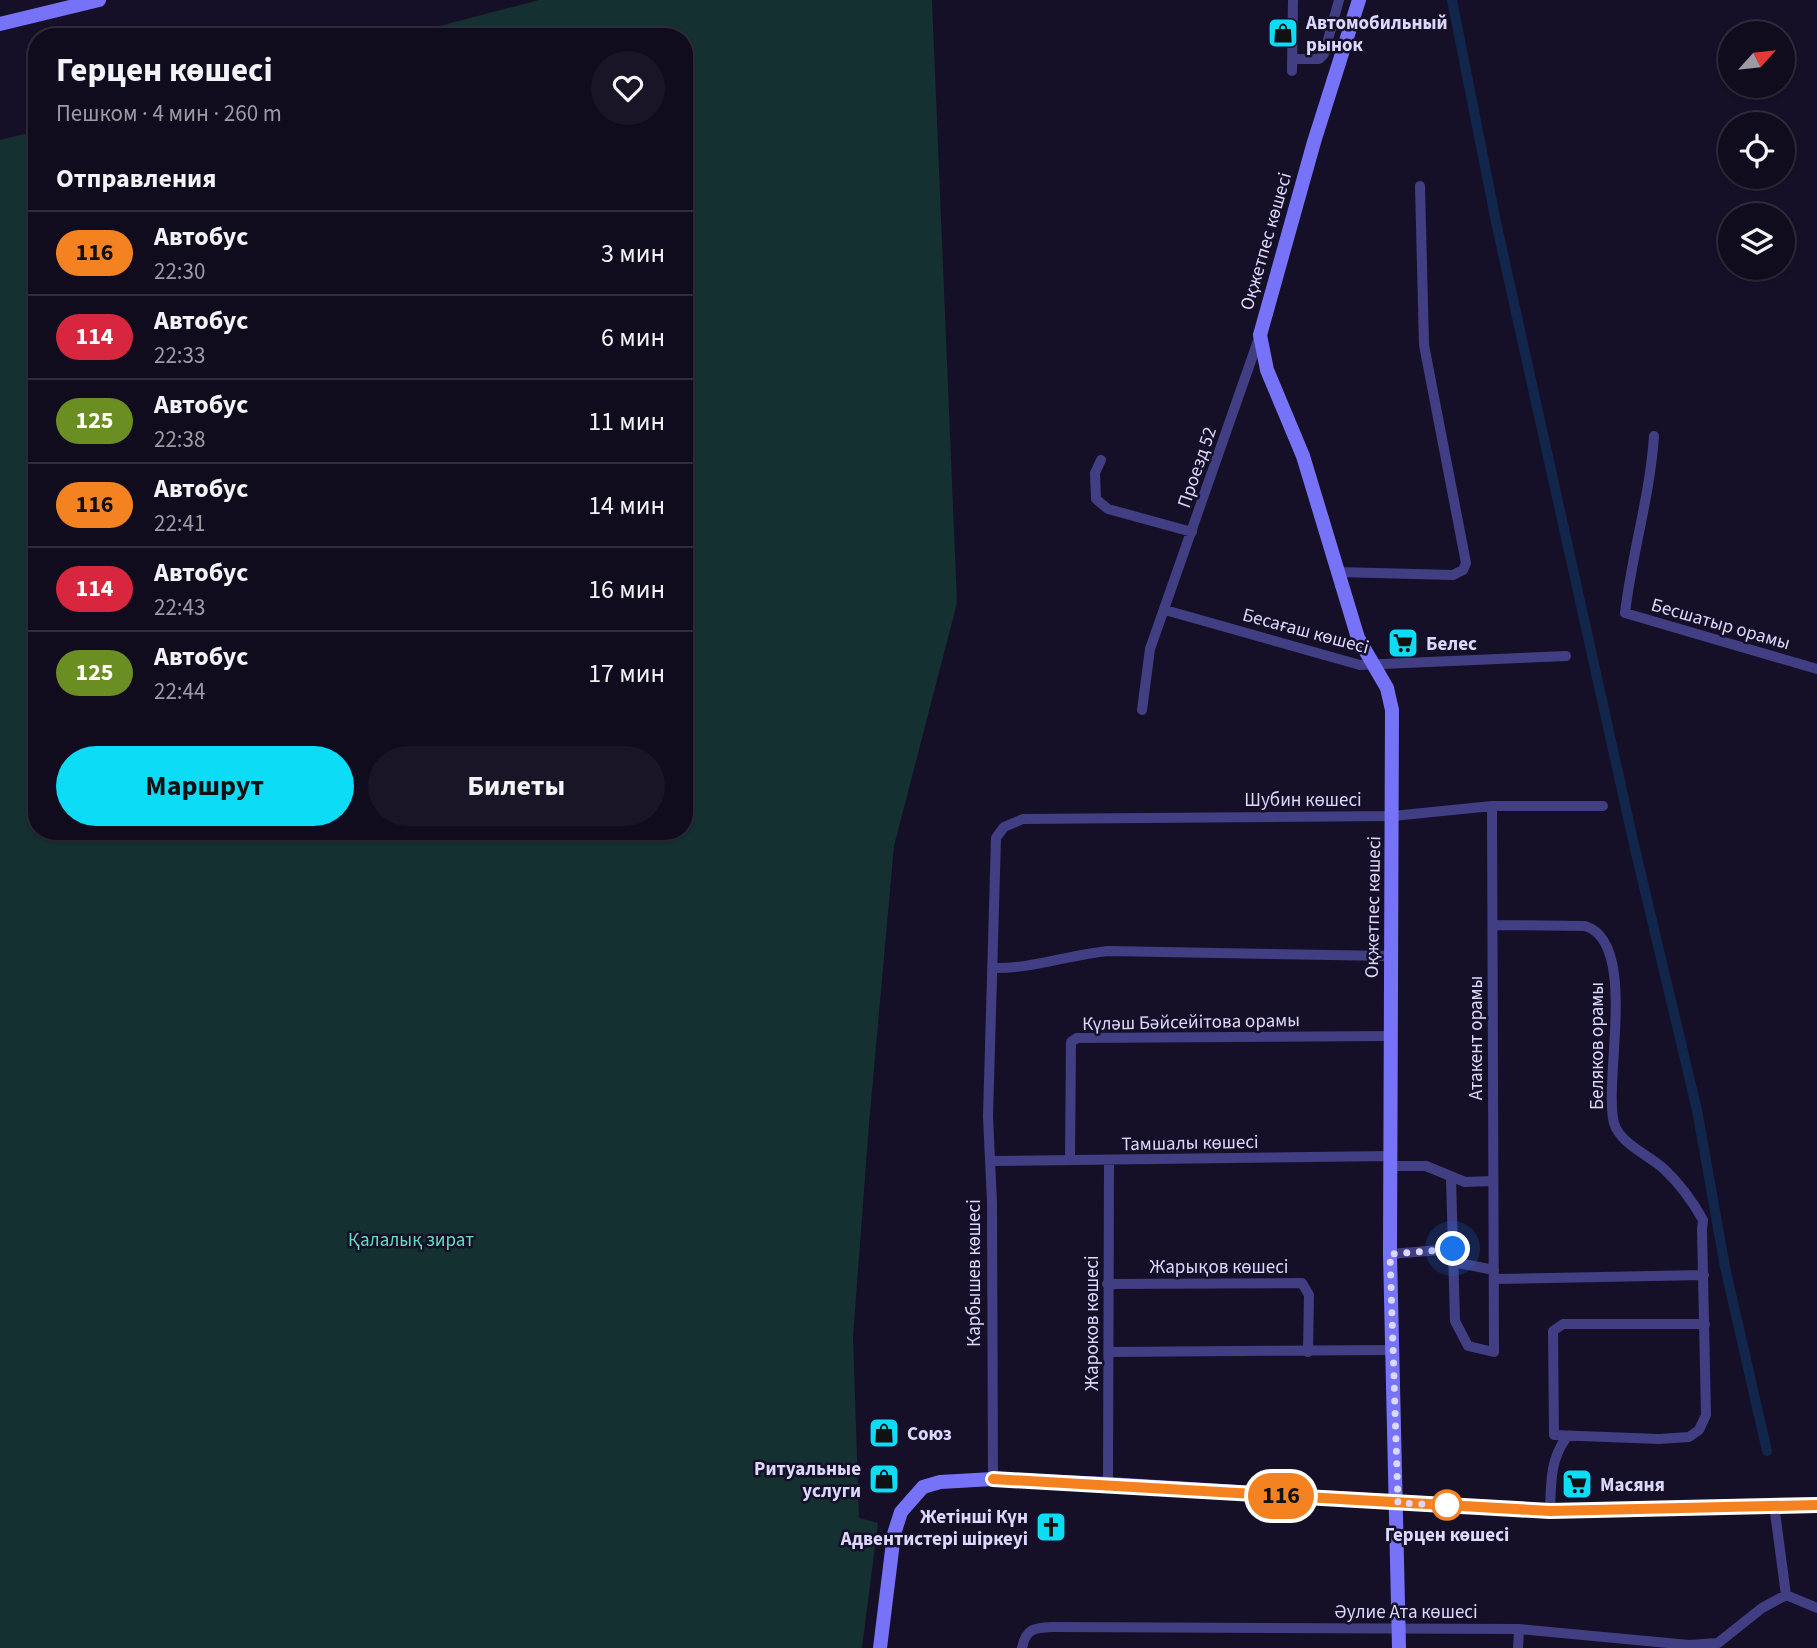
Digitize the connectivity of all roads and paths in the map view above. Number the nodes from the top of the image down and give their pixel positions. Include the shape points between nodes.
1 (99, 0) edge
2 (1293, 0) edge
3 (1350, 2) edge
4 (0, 24) edge
5 (1420, 186) dead end
6 (1260, 335) junction
7 (1654, 436) dead end
8 (1101, 460) dead end
9 (1192, 532) junction
10 (1338, 572) junction
11 (1165, 610) junction
12 (1566, 656) dead end
13 (1373, 666) junction
14 (1817, 669) edge
15 (1142, 710) dead end
16 (1492, 806) junction
17 (1603, 806) dead end
18 (1393, 816) junction
19 (1004, 827) joint
20 (1494, 925) junction
21 (1389, 956) junction
22 (992, 968) junction
23 (1390, 1036) junction
24 (1070, 1160) junction
25 (990, 1161) junction
26 (1109, 1161) junction
27 (1389, 1161) junction
28 (1451, 1178) junction
29 (1492, 1181) junction
30 (1453, 1249) junction
31 (1390, 1254) junction
32 (1453, 1262) junction
33 (1494, 1275) junction
34 (1704, 1275) junction
35 (1107, 1284) junction
36 (1705, 1324) junction
37 (1392, 1350) junction
38 (1109, 1352) junction
39 (1308, 1352) junction
40 (1566, 1438) junction
41 (993, 1479) junction
42 (1108, 1484) junction
43 (1398, 1503) junction
44 (1774, 1504) junction
45 (1817, 1505) edge
46 (1550, 1511) junction
47 (1787, 1595) junction
48 (1817, 1608) edge
49 (1400, 1629) junction
50 (1519, 1629) junction
51 (880, 1648) edge
52 (1022, 1648) edge
53 (1399, 1648) edge
54 (1518, 1648) edge

1 - 4 street
2 - 3 street via 1292,65 1319,60
3 - 6 street, Оқжетпес көшесі
5 - 10 street via 1424,345 1466,563 1453,575
6 - 9 street, Проезд 52
6 - 10 street, Оқжетпес көшесі via 1267,370 1303,456
7 - 14 street, Бесшатыр орамы via 1625,613
8 - 9 street via 1095,473 1096,499 1108,509
9 - 11 street, Проезд 52
10 - 13 street, Оқжетпес көшесі via 1358,638
11 - 13 street, Бесағаш көшесі
11 - 15 street, Проезд 52 via 1150,649
12 - 13 street, Бесағаш көшесі
13 - 18 street, Оқжетпес көшесі via 1387,688 1392,710
16 - 17 street, Шубин көшесі
16 - 18 street, Шубин көшесі
16 - 20 street, Атакент орамы
18 - 19 street, Шубин көшесі via 1023,819
18 - 21 street, Оқжетпес көшесі
19 - 22 street, Карбышев көшесі via 996,838
20 - 29 street, Атакент орамы
20 - 34 street, Беляков орамы via 1585,926 1606,944 1615,984 1614,1122 1619,1133 1665,1170 1696,1206 1703,1220
21 - 22 street via 1108,951 1024,967
21 - 23 street, Оқжетпес көшесі
22 - 25 street, Карбышев көшесі
23 - 24 street, Күләш Бәйсейітова орамы via 1077,1038 1070,1042
23 - 27 street, Оқжетпес көшесі
24 - 25 street, Тамшалы көшесі
24 - 26 street, Тамшалы көшесі
25 - 41 street, Карбышев көшесі
26 - 27 street, Тамшалы көшесі
26 - 35 street, Жароков көшесі
27 - 28 street, Тамшалы көшесі via 1426,1166
27 - 31 street, Оқжетпес көшесі
28 - 29 street, Тамшалы көшесі
28 - 30 street
29 - 33 street, Атакент орамы
30 - 31 street
30 - 32 street
31 - 37 street, Оқжетпес көшесі
32 - 33 street
32 - 33 street, Атакент орамы via 1455,1321 1462,1337 1468,1346 1494,1352
33 - 34 street
34 - 36 street, Беляков орамы
35 - 38 street, Жароков көшесі
35 - 39 street, Жарықов көшесі via 1302,1283 1309,1295
36 - 40 street, Беляков орамы via 1706,1415 1693,1435
36 - 40 street via 1563,1324 1553,1331 1554,1435
37 - 39 street
37 - 43 street, Оқжетпес көшесі
38 - 39 street
38 - 42 street, Жароков көшесі
40 - 46 street via 1552,1465
41 - 42 street
41 - 51 street via 940,1482 923,1487 906,1502 894,1534
42 - 43 street
43 - 46 street
43 - 49 street, Оқжетпес көшесі
44 - 45 street
44 - 46 street
44 - 47 street
47 - 48 street
47 - 50 street, Әулие Ата көшесі via 1717,1643 1689,1645
49 - 50 street, Әулие Ата көшесі
49 - 52 street, Әулие Ата көшесі via 1032,1628 1025,1634
49 - 53 street, Оқжетпес көшесі
50 - 54 street

